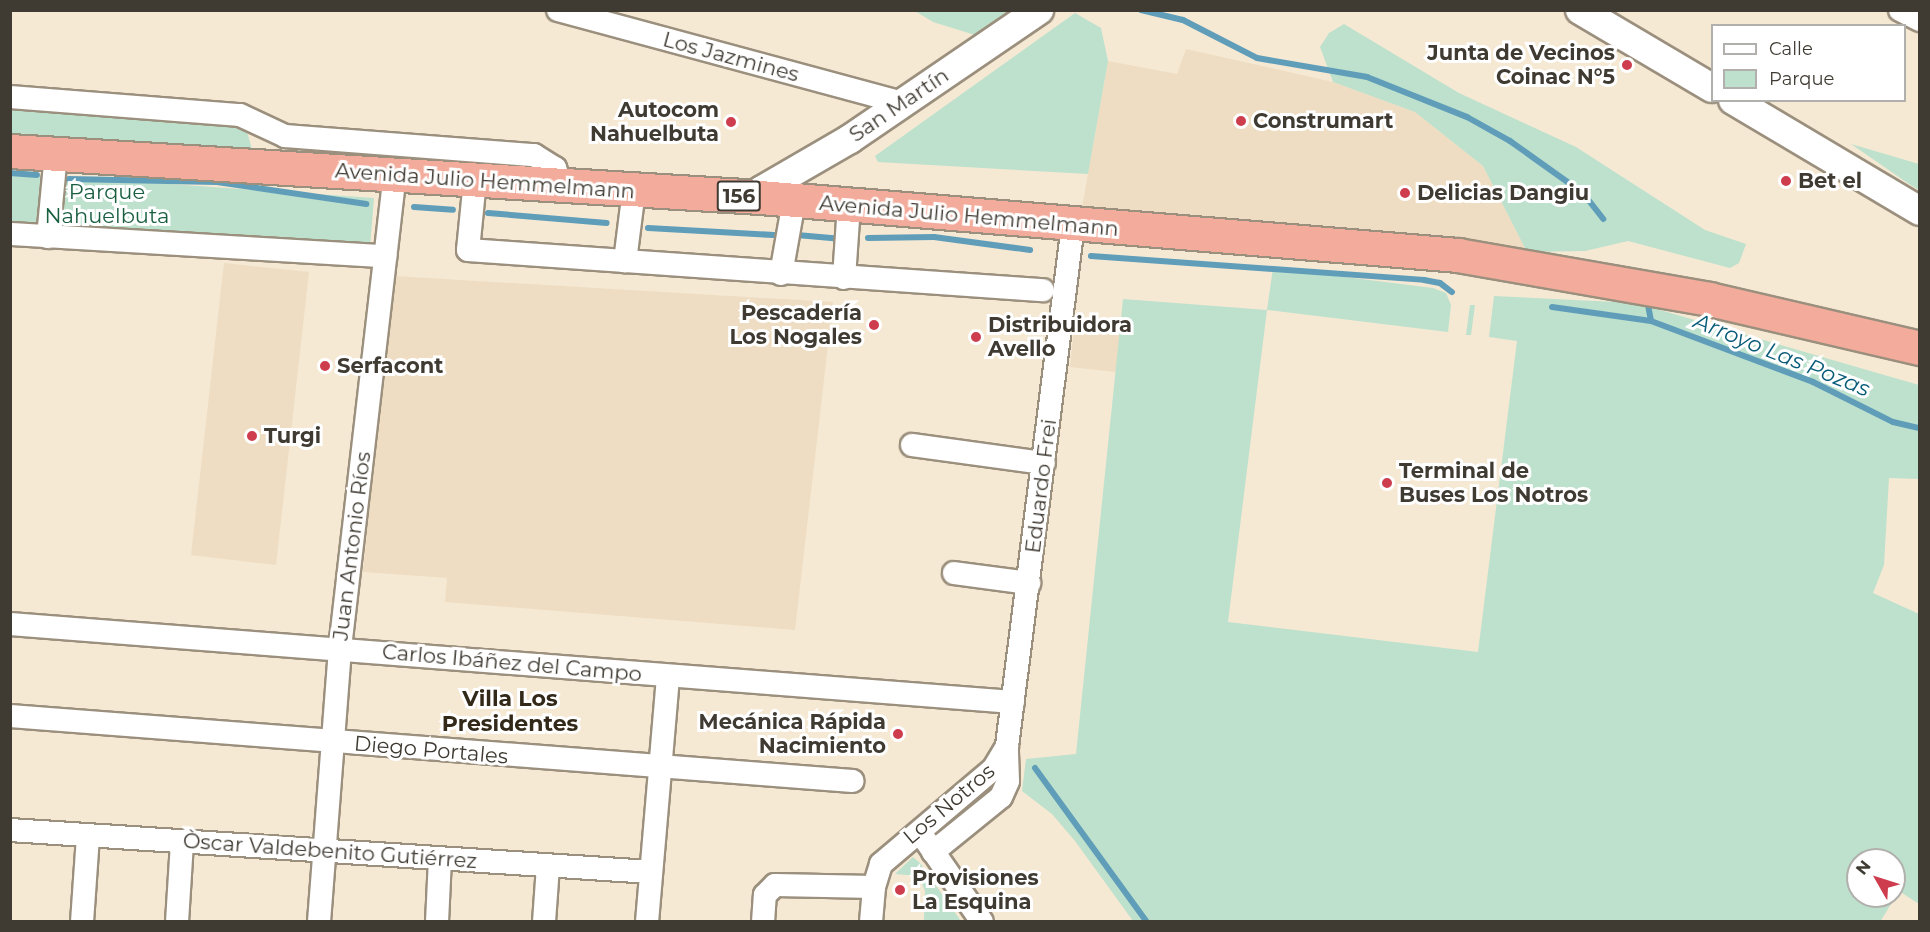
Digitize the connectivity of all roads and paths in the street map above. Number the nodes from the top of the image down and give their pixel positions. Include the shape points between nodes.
1 (558, 10) edge
2 (1039, 10) edge
3 (1580, 10) edge
4 (1900, 10) edge
5 (1920, 20) edge
6 (1711, 87) edge
7 (10, 97) edge
8 (1736, 102) edge
9 (903, 103) junction
10 (10, 151) edge
11 (56, 154) junction
12 (395, 172) junction
13 (475, 180) junction
14 (562, 187) junction
15 (634, 190) junction
16 (760, 197) junction
17 (794, 201) junction
18 (849, 204) junction
19 (1920, 211) edge
20 (1073, 225) junction
21 (10, 234) edge
22 (48, 237) junction
23 (386, 256) junction
24 (626, 261) junction
25 (781, 274) junction
26 (844, 278) junction
27 (1043, 291) dead end
28 (1920, 348) edge
29 (912, 445) dead end
30 (1044, 463) junction
31 (954, 573) dead end
32 (1029, 583) junction
33 (10, 624) edge
34 (340, 648) junction
35 (668, 677) junction
36 (1013, 702) junction
37 (10, 716) edge
38 (332, 741) junction
39 (1007, 746) junction
40 (661, 768) junction
41 (852, 781) dead end
42 (10, 830) edge
43 (918, 830) junction
44 (88, 836) junction
45 (182, 842) junction
46 (323, 851) junction
47 (933, 852) junction
48 (440, 859) junction
49 (548, 866) junction
50 (650, 872) junction
51 (874, 886) junction
52 (82, 921) edge
53 (177, 921) edge
54 (319, 921) edge
55 (437, 921) edge
56 (544, 921) edge
57 (647, 921) edge
58 (763, 921) edge
59 (871, 921) edge
60 (982, 921) edge

1 - 9 street, Los Jazmines
2 - 9 street, San Martín
3 - 6 street
4 - 5 street
7 - 14 street via 240,115 285,136 534,155 555,168
8 - 19 street
9 - 16 street, San Martín via 762,190
10 - 11 highway, Avenida Julio Hemmelmann / 156
11 - 12 highway, Avenida Julio Hemmelmann / 156 via 265,169
11 - 22 street
12 - 13 highway, Avenida Julio Hemmelmann / 156
12 - 23 street, Juan Antonio Ríos
13 - 14 highway, Avenida Julio Hemmelmann / 156
13 - 24 street via 468,250
14 - 15 highway, Avenida Julio Hemmelmann / 156
15 - 16 highway, Avenida Julio Hemmelmann / 156
15 - 24 street
16 - 17 highway, Avenida Julio Hemmelmann / 156
17 - 18 highway, Avenida Julio Hemmelmann / 156
17 - 25 street
18 - 20 highway, Avenida Julio Hemmelmann / 156
18 - 26 street
20 - 28 highway, Avenida Julio Hemmelmann / 156 via 1501,261 1709,299
20 - 30 street, Eduardo Frei
21 - 22 street
22 - 23 street
23 - 34 street, Juan Antonio Ríos
24 - 25 street
25 - 26 street
26 - 27 street
29 - 30 street
30 - 32 street, Eduardo Frei
31 - 32 street
32 - 36 street, Eduardo Frei
33 - 34 street, Carlos Ibáñez del Campo
34 - 35 street, Carlos Ibáñez del Campo
34 - 38 street, Juan Antonio Ríos
35 - 36 street, Carlos Ibáñez del Campo
35 - 40 street
36 - 39 street, Eduardo Frei
37 - 38 street, Diego Portales
38 - 40 street, Diego Portales
38 - 46 street, Juan Antonio Ríos
39 - 43 street, Los Notros via 994,768
39 - 47 street, Los Notros via 1008,781 1001,797
40 - 41 street, Diego Portales
40 - 50 street
42 - 44 street, Òscar Valdebenito Gutiérrez
43 - 47 street
43 - 51 street, Los Notros via 881,864
44 - 45 street, Òscar Valdebenito Gutiérrez
44 - 52 street
45 - 46 street, Òscar Valdebenito Gutiérrez
45 - 53 street
46 - 48 street, Òscar Valdebenito Gutiérrez
46 - 54 street, Juan Antonio Ríos
47 - 60 street
48 - 49 street, Òscar Valdebenito Gutiérrez
48 - 55 street
49 - 50 street, Òscar Valdebenito Gutiérrez
49 - 56 street
50 - 57 street
51 - 58 street via 775,885 765,896
51 - 59 street, Los Notros

